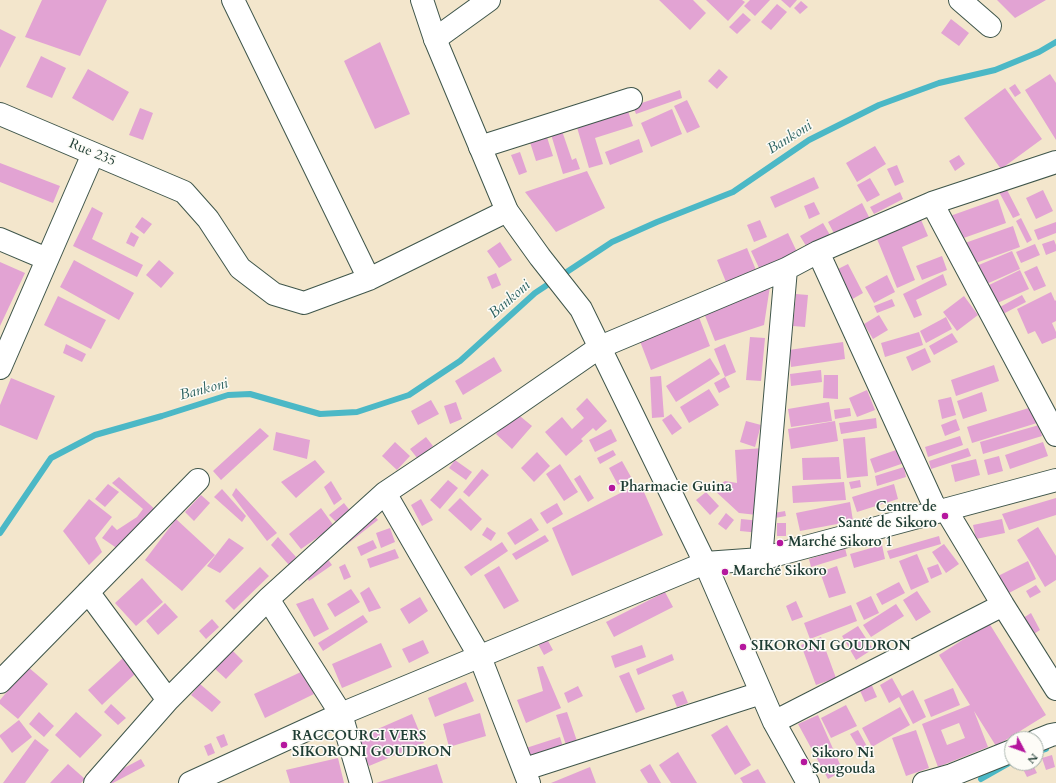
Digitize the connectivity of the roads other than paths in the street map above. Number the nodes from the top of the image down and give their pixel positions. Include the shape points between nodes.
1 (233, 0) edge
2 (422, 0) edge
3 (489, 0) edge
4 (960, 0) edge
5 (990, 26) dead end
6 (435, 39) junction
7 (631, 99) dead end
8 (0, 114) edge
9 (480, 147) junction
10 (93, 154) junction
11 (1053, 170) edge
12 (932, 203) junction
13 (508, 211) junction
14 (0, 239) edge
15 (818, 252) junction
16 (47, 259) junction
17 (786, 269) junction
18 (369, 279) junction
19 (600, 347) junction
20 (0, 368) edge
21 (1056, 435) edge
22 (198, 480) dead end
23 (1056, 480) edge
24 (385, 493) junction
25 (941, 511) junction
26 (761, 559) junction
27 (705, 563) junction
28 (88, 592) junction
29 (268, 599) junction
30 (1003, 605) junction
31 (480, 656) junction
32 (0, 682) edge
33 (1056, 689) edge
34 (761, 693) junction
35 (168, 700) junction
36 (341, 714) junction
37 (774, 722) junction
38 (1004, 755) edge
39 (527, 776) edge
40 (954, 779) edge
41 (199, 781) edge
42 (95, 783) edge
43 (361, 783) edge
44 (808, 783) edge
45 (924, 783) edge

1 - 18 street
2 - 6 street
3 - 6 street
4 - 5 street
6 - 9 street
7 - 9 street
8 - 10 street, Rue 235
9 - 13 street
10 - 16 street
10 - 18 street, Rue 235 via 184,192 208,220 240,268 274,294 304,302
11 - 12 street
12 - 15 street
12 - 21 street
13 - 18 street
13 - 19 street via 581,309
14 - 16 street
15 - 17 street
15 - 25 street
16 - 20 street
17 - 19 street
17 - 26 street
19 - 24 street
19 - 27 street
22 - 28 street
23 - 25 street
24 - 29 street
24 - 31 street
25 - 26 street
25 - 30 street
26 - 27 street
27 - 31 street
27 - 34 street
28 - 32 street
28 - 35 street
29 - 35 street
29 - 36 street
30 - 33 street
30 - 37 street
31 - 36 street
31 - 39 street
34 - 37 street
34 - 39 street
35 - 42 street
36 - 41 street
36 - 43 street
37 - 44 street
38 - 40 street
40 - 45 street

